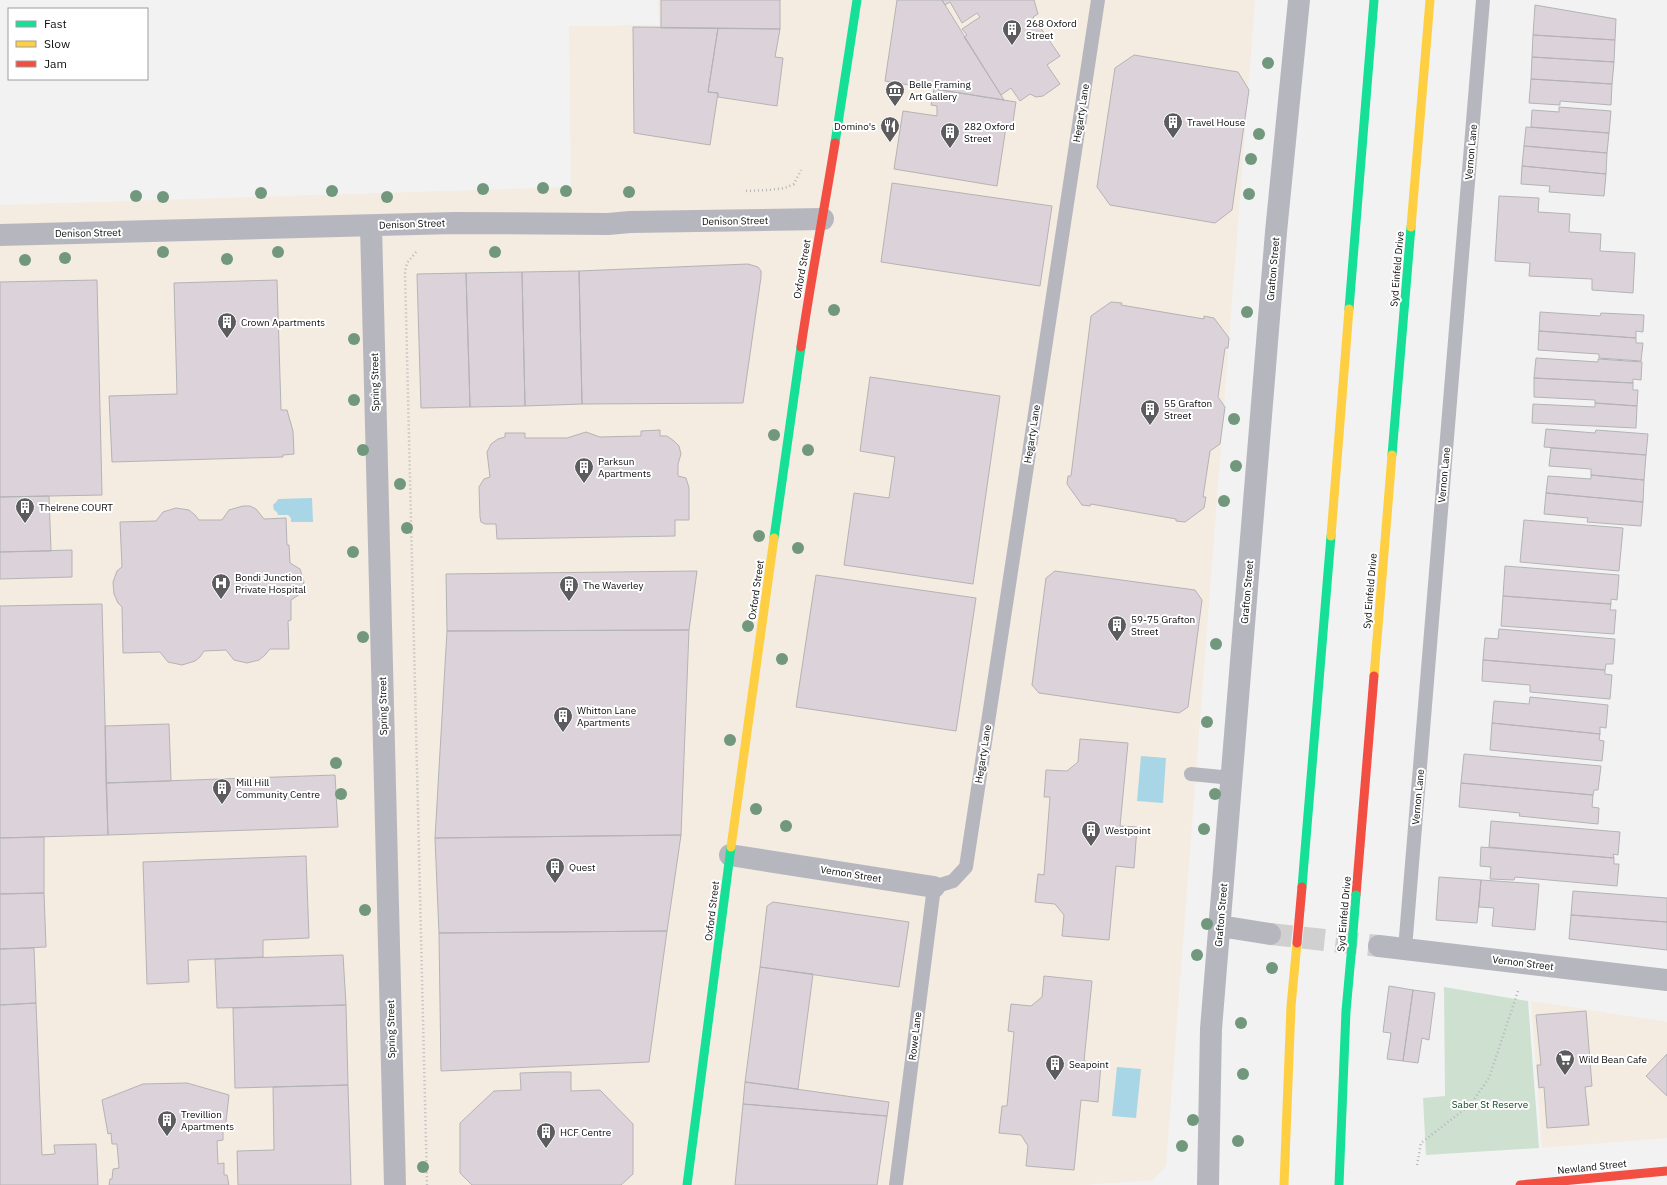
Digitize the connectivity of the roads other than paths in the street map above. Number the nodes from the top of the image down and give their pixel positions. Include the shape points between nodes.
1 (857, 0) edge
2 (1098, 0) edge
3 (1299, 0) edge
4 (1374, 0) edge
5 (1430, 0) edge
6 (1483, 0) edge
7 (823, 219) junction
8 (371, 226) junction
9 (0, 235) edge
10 (1191, 774) dead end
11 (1232, 778) junction
12 (730, 855) junction
13 (966, 867) joint
14 (934, 887) junction
15 (1220, 926) junction
16 (1270, 934) tunnel mouth
17 (1380, 946) tunnel mouth
18 (1405, 949) junction
19 (1667, 980) edge
20 (1667, 1171) edge
21 (395, 1185) edge
22 (687, 1185) edge
23 (896, 1185) edge
24 (1208, 1185) edge
25 (1284, 1185) edge
26 (1339, 1185) edge
27 (1520, 1185) edge

1 - 7 main road, Oxford Street
2 - 13 lane, Hegarty Lane
3 - 11 street, Grafton Street via 1276,232
4 - 25 main road, bridge via 1291,1006
5 - 26 main road, Syd Einfeld Drive, bridge via 1346,1011
6 - 18 lane, Vernon Lane
7 - 8 street, Denison Street
7 - 12 main road, Oxford Street via 810,284
8 - 9 street, Denison Street
8 - 21 street, Spring Street
10 - 11 lane
11 - 15 street, Grafton Street
12 - 14 street, Vernon Street
12 - 22 main road, Oxford Street
13 - 14 lane, Vernon Street via 953,881
14 - 23 lane, Rowe Lane
15 - 16 street
15 - 24 street, Grafton Street via 1211,1029
17 - 18 street, Vernon Street
18 - 19 street, Vernon Street
20 - 27 main road, Newland Street

